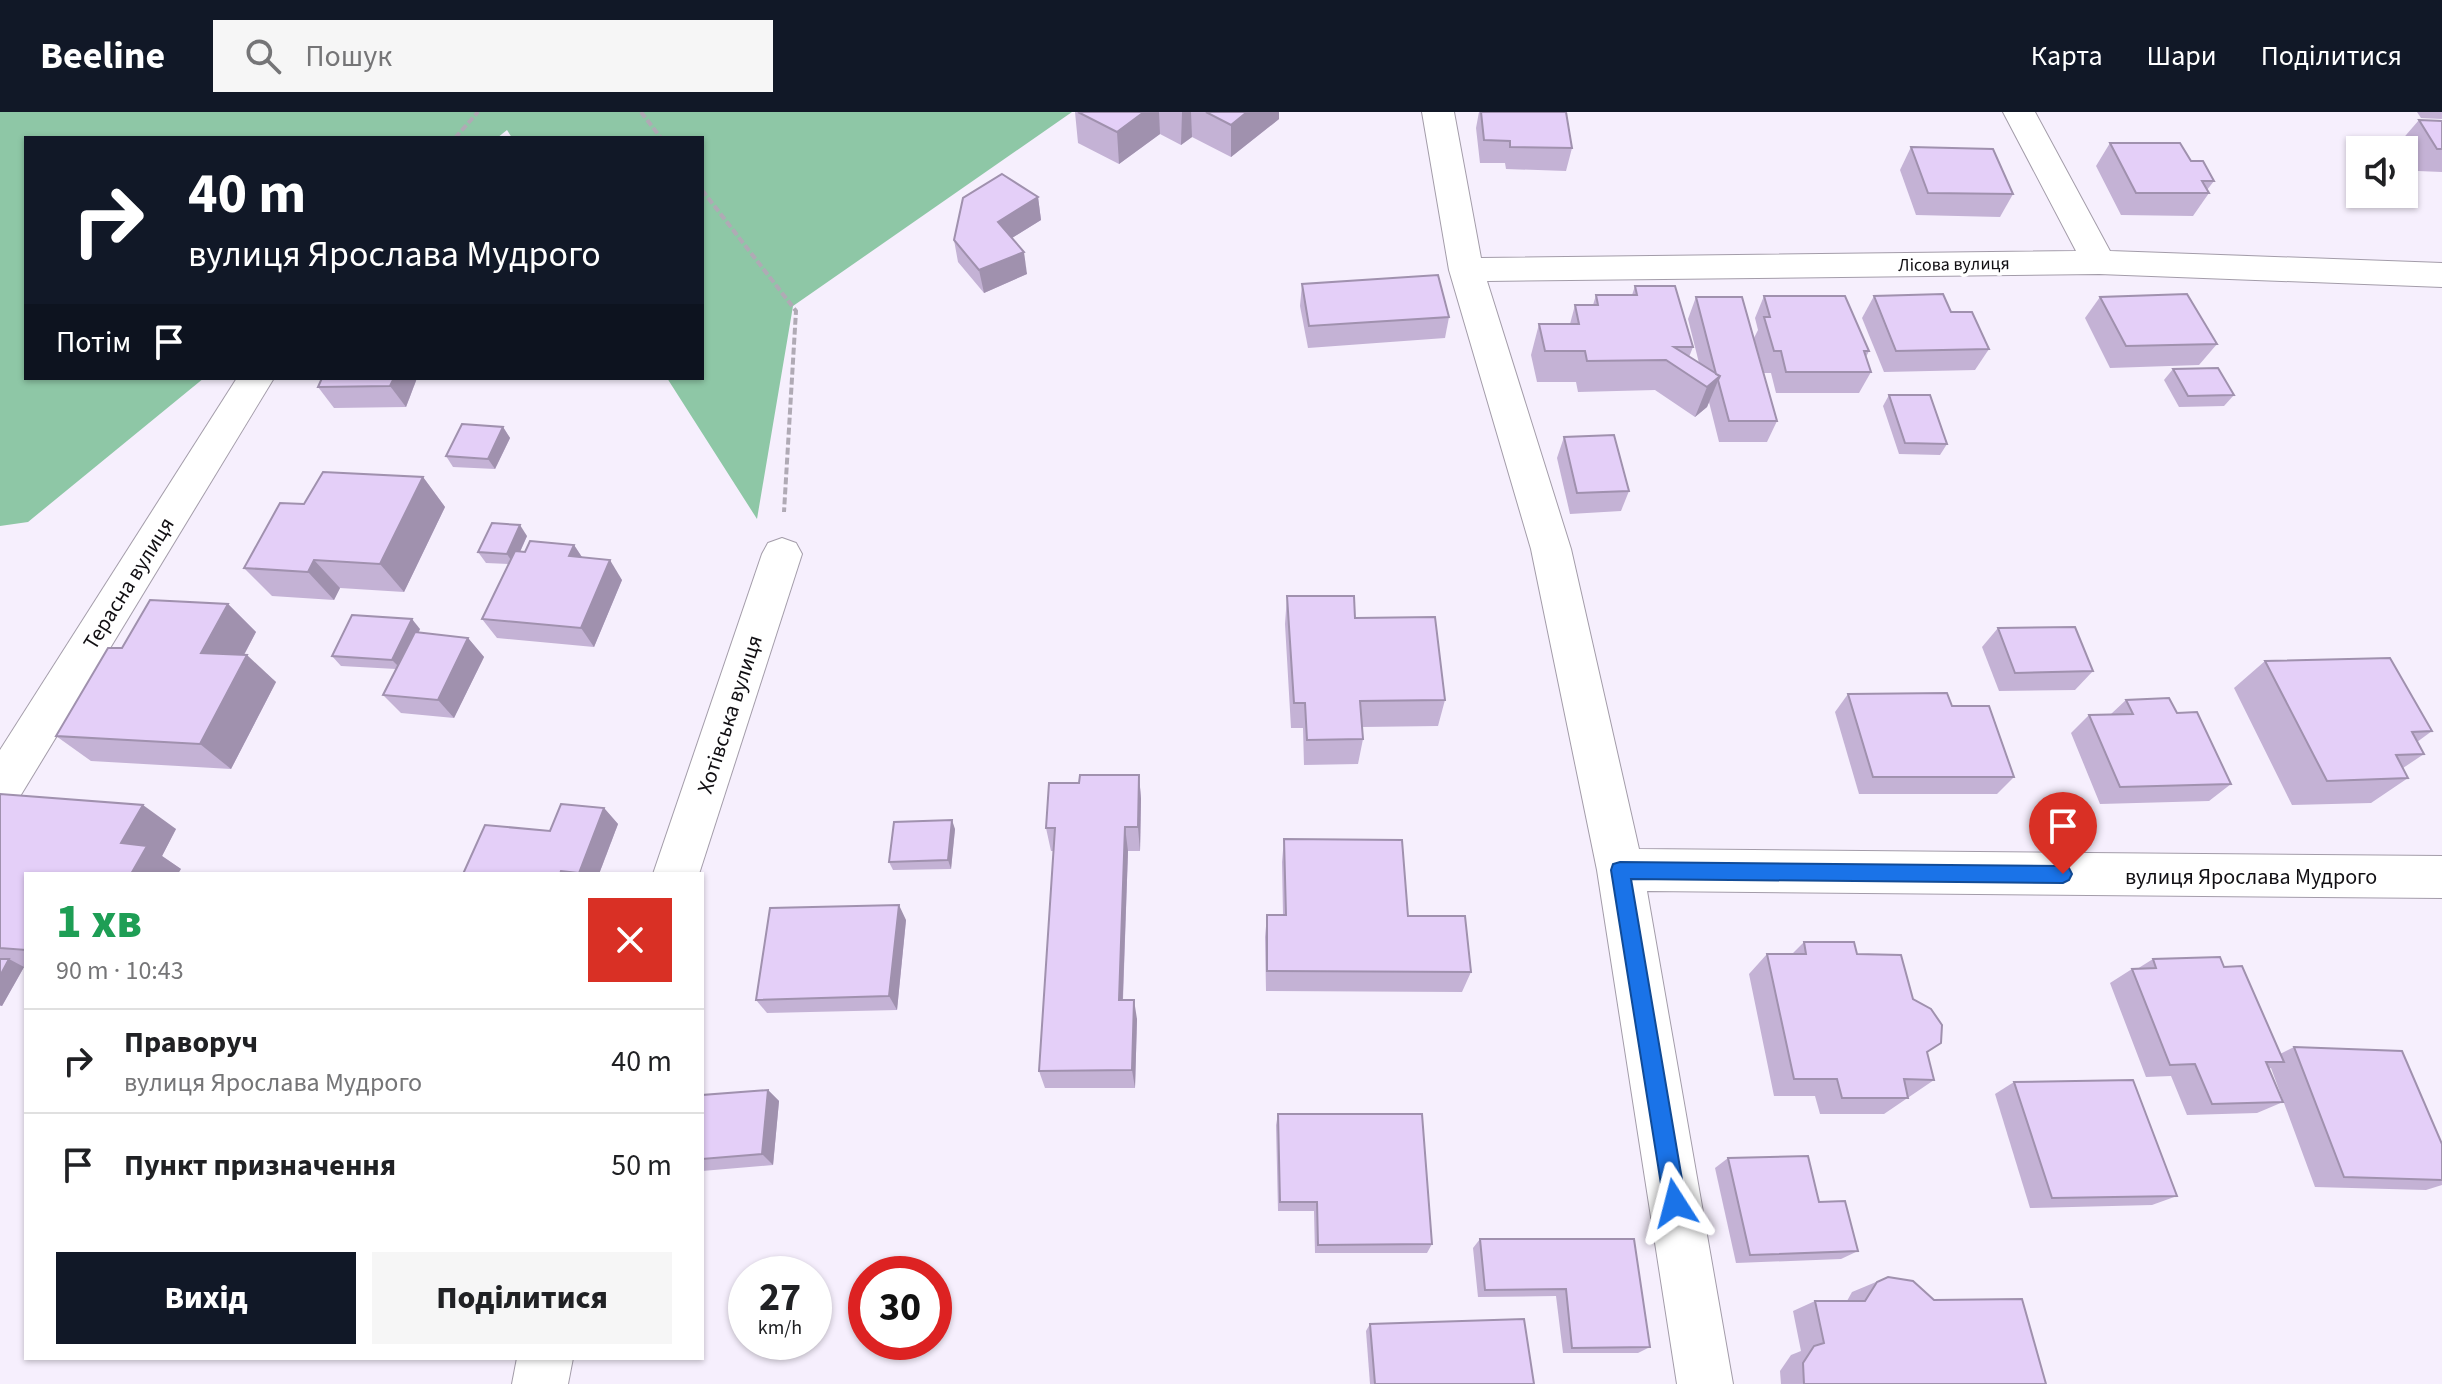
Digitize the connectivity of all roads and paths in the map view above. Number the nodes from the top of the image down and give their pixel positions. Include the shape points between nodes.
1 (478, 112) edge
2 (641, 112) edge
3 (1438, 112) edge
4 (2019, 112) edge
5 (457, 136) edge
6 (659, 136) edge
7 (704, 193) edge
8 (2099, 262) junction
9 (1466, 270) junction
10 (2442, 275) edge
11 (255, 380) edge
12 (782, 554) joint
13 (0, 789) edge
14 (1620, 870) junction
15 (677, 872) edge
16 (2442, 877) edge
17 (545, 1360) edge
18 (540, 1384) edge
19 (1705, 1384) edge

1 - 5 path
2 - 6 path
3 - 9 street
4 - 8 street
7 - 12 path via 796,311
8 - 9 street, Лісова вулиця
8 - 10 street, Лісова вулиця
9 - 14 street via 1551,549
11 - 13 street, Терасна вулиця
12 - 15 street, Хотівська вулиця
14 - 16 street, вулиця Ярослава Мудрого
14 - 19 street
17 - 18 street

